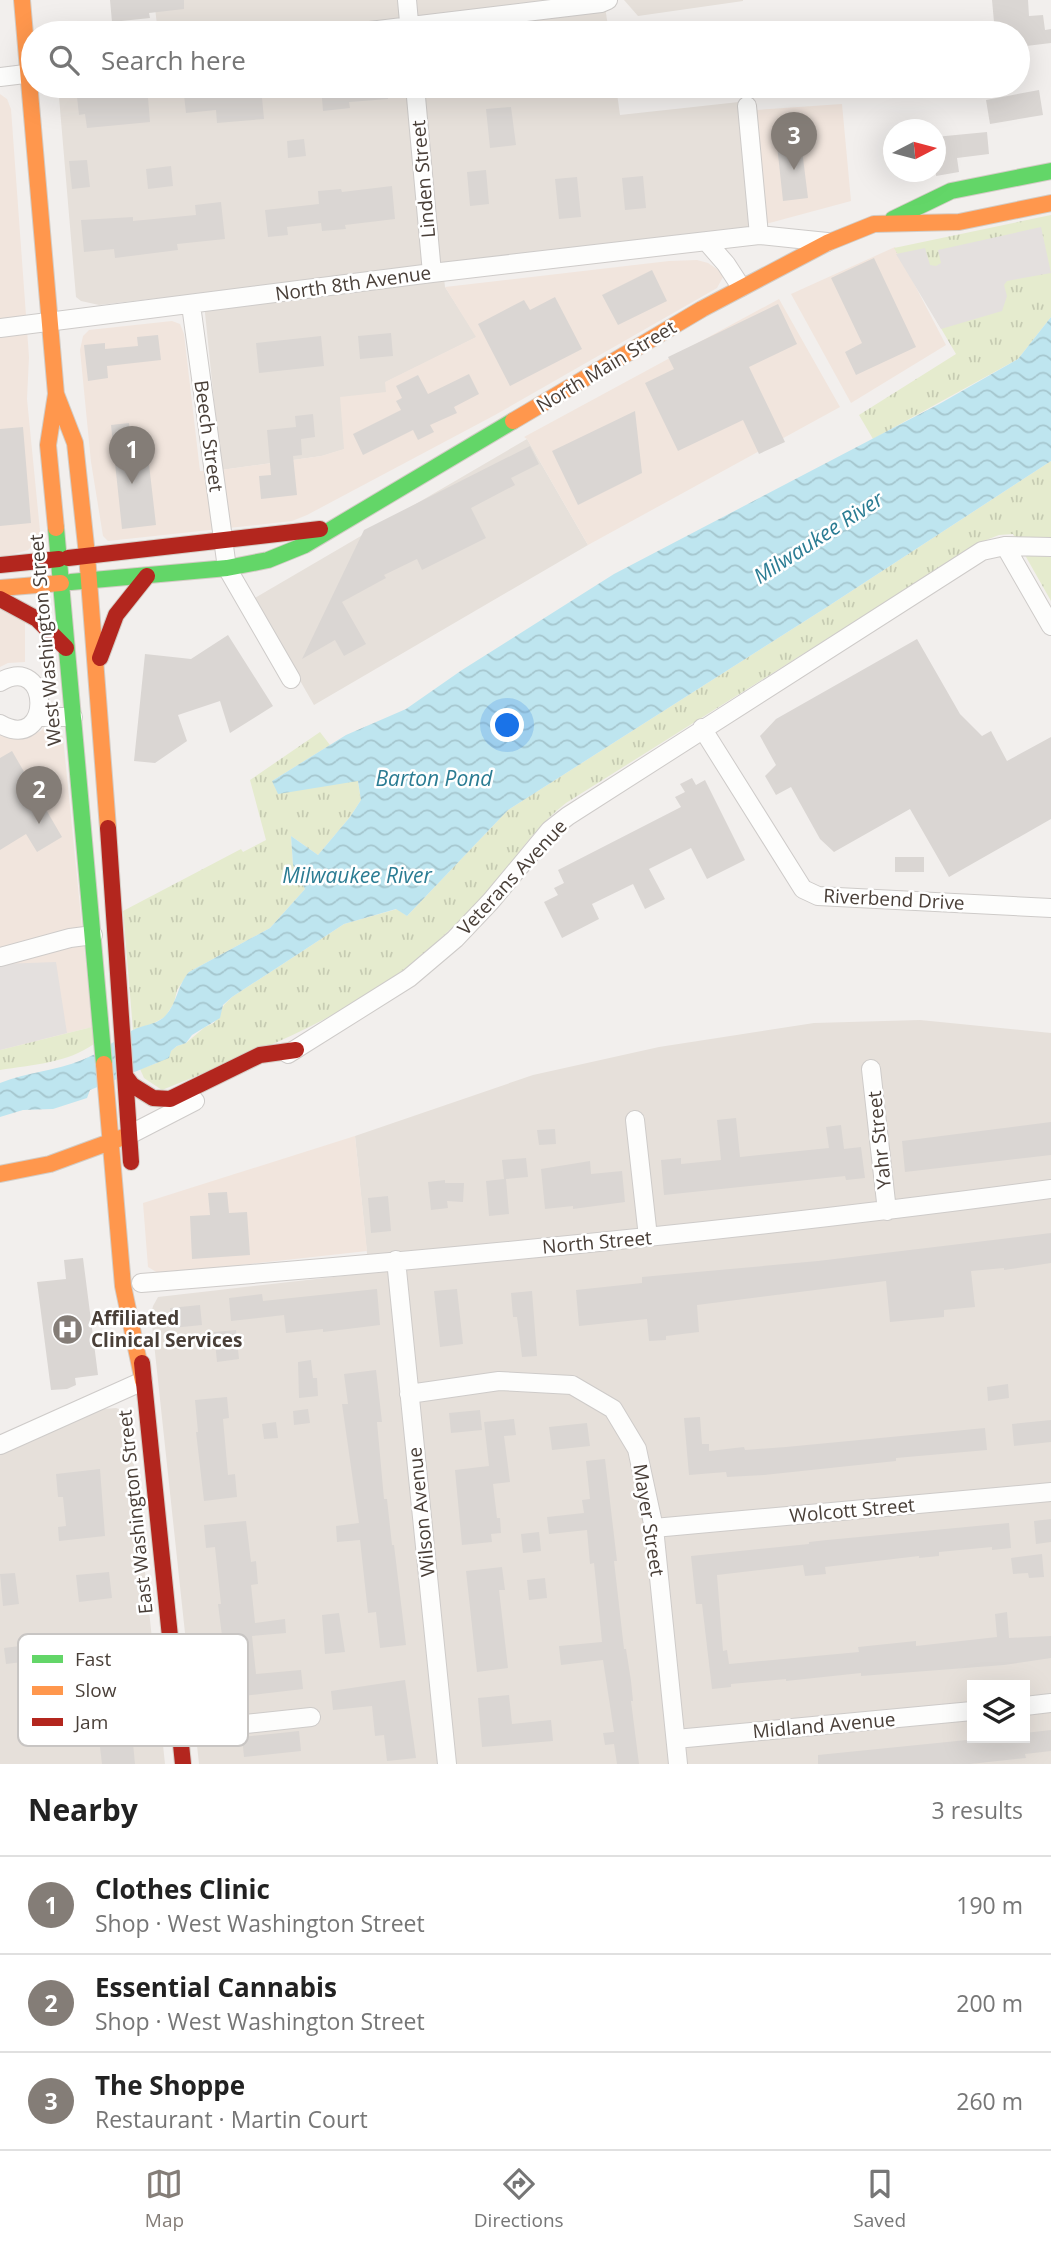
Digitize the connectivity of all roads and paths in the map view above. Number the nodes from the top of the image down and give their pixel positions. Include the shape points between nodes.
1 (22, 0) edge
2 (407, 0) edge
3 (608, 0) edge
4 (25, 21) edge
5 (409, 21) edge
6 (474, 21) edge
7 (21, 74) edge
8 (0, 77) edge
9 (33, 98) edge
10 (416, 98) edge
11 (747, 106) dead end
12 (1051, 171) edge
13 (1051, 204) edge
14 (887, 222) junction
15 (759, 235) junction
16 (706, 241) junction
17 (828, 243) junction
18 (432, 273) junction
19 (741, 287) junction
20 (191, 305) junction
21 (49, 322) junction
22 (0, 328) edge
23 (56, 394) junction
24 (333, 527) junction
25 (224, 541) junction
26 (1005, 546) junction
27 (1051, 547) edge
28 (87, 555) junction
29 (59, 559) junction
30 (0, 565) edge
31 (227, 568) junction
32 (147, 576) junction
33 (89, 581) junction
34 (61, 583) junction
35 (0, 588) edge
36 (0, 599) edge
37 (1051, 626) edge
38 (66, 648) junction
39 (96, 671) junction
40 (291, 678) dead end
41 (0, 682) edge
42 (37, 717) junction
43 (73, 717) junction
44 (0, 724) edge
45 (702, 728) junction
46 (1051, 908) edge
47 (93, 934) junction
48 (0, 957) edge
49 (296, 1050) junction
50 (871, 1069) dead end
51 (128, 1082) junction
52 (106, 1092) joint
53 (635, 1120) dead end
54 (129, 1135) junction
55 (111, 1142) junction
56 (0, 1174) edge
57 (133, 1177) dead end
58 (1051, 1189) edge
59 (887, 1211) junction
60 (648, 1237) junction
61 (396, 1260) junction
62 (141, 1277) joint
63 (143, 1381) junction
64 (409, 1394) junction
65 (0, 1445) edge
66 (1051, 1492) edge
67 (654, 1528) junction
68 (170, 1634) edge
69 (1051, 1703) edge
70 (1030, 1705) edge
71 (967, 1711) edge
72 (311, 1717) dead end
73 (248, 1724) edge
74 (676, 1739) junction
75 (181, 1746) edge
76 (183, 1764) edge
77 (447, 1764) edge
78 (678, 1764) edge

1 - 4 main road, West Washington Street
2 - 5 street
3 - 6 street
7 - 8 street
9 - 21 main road, West Washington Street
10 - 18 street, Linden Street
11 - 15 street
12 - 14 main road, North Main Street via 951,191
13 - 14 main road, North Main Street via 959,222
14 - 17 main road, North Main Street
15 - 16 street, North 8th Avenue
15 - 17 street, North 8th Avenue
16 - 18 street, North 8th Avenue
16 - 19 street
17 - 19 main road, North Main Street
18 - 20 street, North 8th Avenue
19 - 24 main road, North Main Street
20 - 21 street, North 8th Avenue
20 - 25 street, Beech Street
21 - 22 street, North 8th Avenue
21 - 23 main road, West Washington Street
23 - 28 main road, West Washington Street via 75,443
23 - 29 main road, West Washington Street via 48,444
24 - 25 main road, North Main Street
24 - 31 main road, North Main Street via 268,560
25 - 28 main road, North Main Street
25 - 31 street, Beech Street
26 - 27 street, Veterans Avenue
26 - 37 street
26 - 45 street, Veterans Avenue via 982,551
28 - 29 main road, North Main Street
28 - 33 main road, West Washington Street
29 - 30 main road, North Main Street
29 - 34 main road, West Washington Street
31 - 32 main road, North Main Street
31 - 40 street
32 - 33 main road, North Main Street
32 - 39 main road via 116,615
33 - 34 main road, North Main Street
33 - 39 main road, West Washington Street
34 - 35 main road, North Main Street
34 - 38 main road, West Washington Street
36 - 38 main road via 38,618
38 - 43 main road, West Washington Street
39 - 51 main road, West Washington Street
41 - 42 street via 19,677 34,685 41,701
42 - 43 street
42 - 44 street via 21,728
43 - 47 main road, West Washington Street
45 - 46 street, Riverbend Drive via 803,889 818,896
45 - 49 street, Veterans Avenue via 550,831 491,901 410,978
47 - 48 street
47 - 52 main road, West Washington Street
49 - 51 main road via 260,1055 170,1098 153,1098
49 - 54 street, Veterans Avenue
50 - 59 street, Yahr Street
51 - 54 main road
52 - 55 main road, East Washington Street
53 - 60 street
54 - 55 main road, Veterans Avenue
54 - 57 main road
55 - 56 main road, Veterans Avenue via 35,1168
55 - 63 main road, East Washington Street via 123,1286
58 - 59 street, North Street
59 - 60 street, North Street
60 - 61 street, North Street
61 - 62 street, North Street
61 - 64 street, Wilson Avenue
62 - 63 main road, East Washington Street
63 - 65 street
63 - 68 main road, East Washington Street
64 - 67 street, Mayer Street via 499,1381 572,1385 613,1409 637,1449
64 - 77 street, Wilson Avenue
66 - 67 street, Wolcott Street
67 - 74 street, Mayer Street
69 - 70 street
71 - 74 street, Midland Avenue
72 - 73 street
74 - 78 street, Mayer Street
75 - 76 main road, East Washington Street

